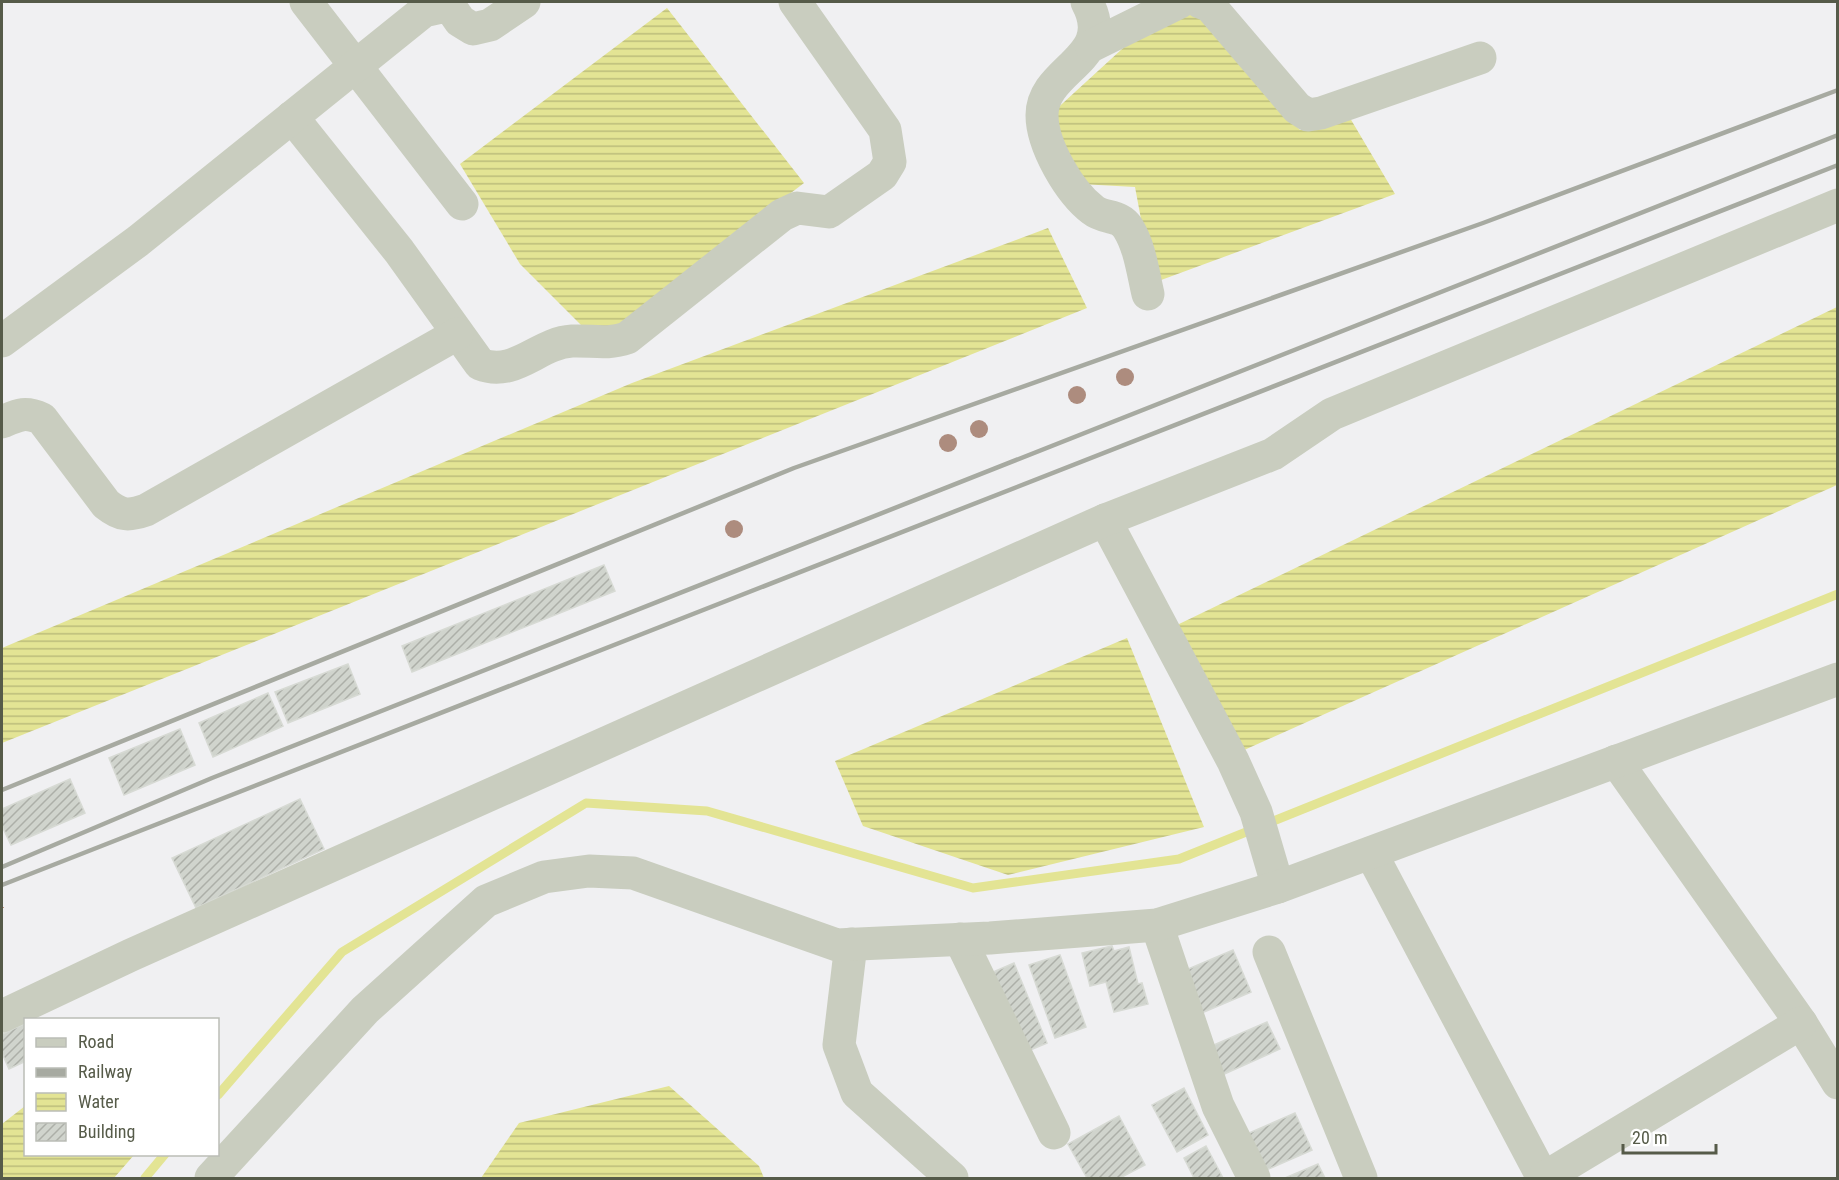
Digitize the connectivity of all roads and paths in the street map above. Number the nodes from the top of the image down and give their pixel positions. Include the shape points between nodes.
1 (306, 2) edge
2 (524, 2) edge
3 (795, 2) edge
4 (1088, 2) edge
5 (1180, 2) edge
6 (1200, 2) edge
7 (1091, 46) junction
8 (1479, 58) dead end
9 (356, 66) junction
10 (292, 117) junction
11 (462, 204) dead end
12 (1838, 205) edge
13 (1148, 294) dead end
14 (457, 334) junction
15 (2, 341) edge
16 (2, 422) edge
17 (1105, 519) junction
18 (1838, 679) edge
19 (1616, 761) junction
20 (1371, 853) junction
21 (1278, 887) junction
22 (1157, 925) junction
23 (960, 939) junction
24 (851, 944) junction
25 (1269, 952) dead end
26 (2, 1016) edge
27 (1801, 1023) junction
28 (1838, 1083) edge
29 (1054, 1133) dead end
30 (211, 1179) edge
31 (952, 1179) edge
32 (1254, 1179) edge
33 (1361, 1179) edge
34 (1544, 1179) edge

1 - 9 street
2 - 9 street via 490,25 472,29 451,8 424,11
3 - 14 street via 885,130 890,162 882,175 829,212 797,208 782,215 627,338 614,343 564,343 493,369 480,364
4 - 7 street via 1096,31
5 - 7 street
6 - 8 street via 1210,6 1297,108 1308,115
7 - 13 street via 1048,95 1042,114 1046,134 1060,170 1076,195 1095,212 1114,216 1128,226
9 - 10 street
9 - 11 street
10 - 14 street via 399,251
10 - 15 street via 138,241
12 - 17 street via 1332,414 1273,454
14 - 16 street via 147,510 130,515 118,513 106,504 42,419 21,413
17 - 21 street via 1233,761 1256,812
17 - 26 street
18 - 19 street
19 - 20 street
19 - 27 street
20 - 21 street
20 - 34 street
21 - 22 street
22 - 23 street
22 - 32 street via 1218,1106
23 - 24 street
23 - 29 street
24 - 30 street via 837,945 633,873 589,871 544,877 486,901 382,994
24 - 31 street via 839,1046 857,1093
25 - 33 street
27 - 28 street
27 - 34 street

